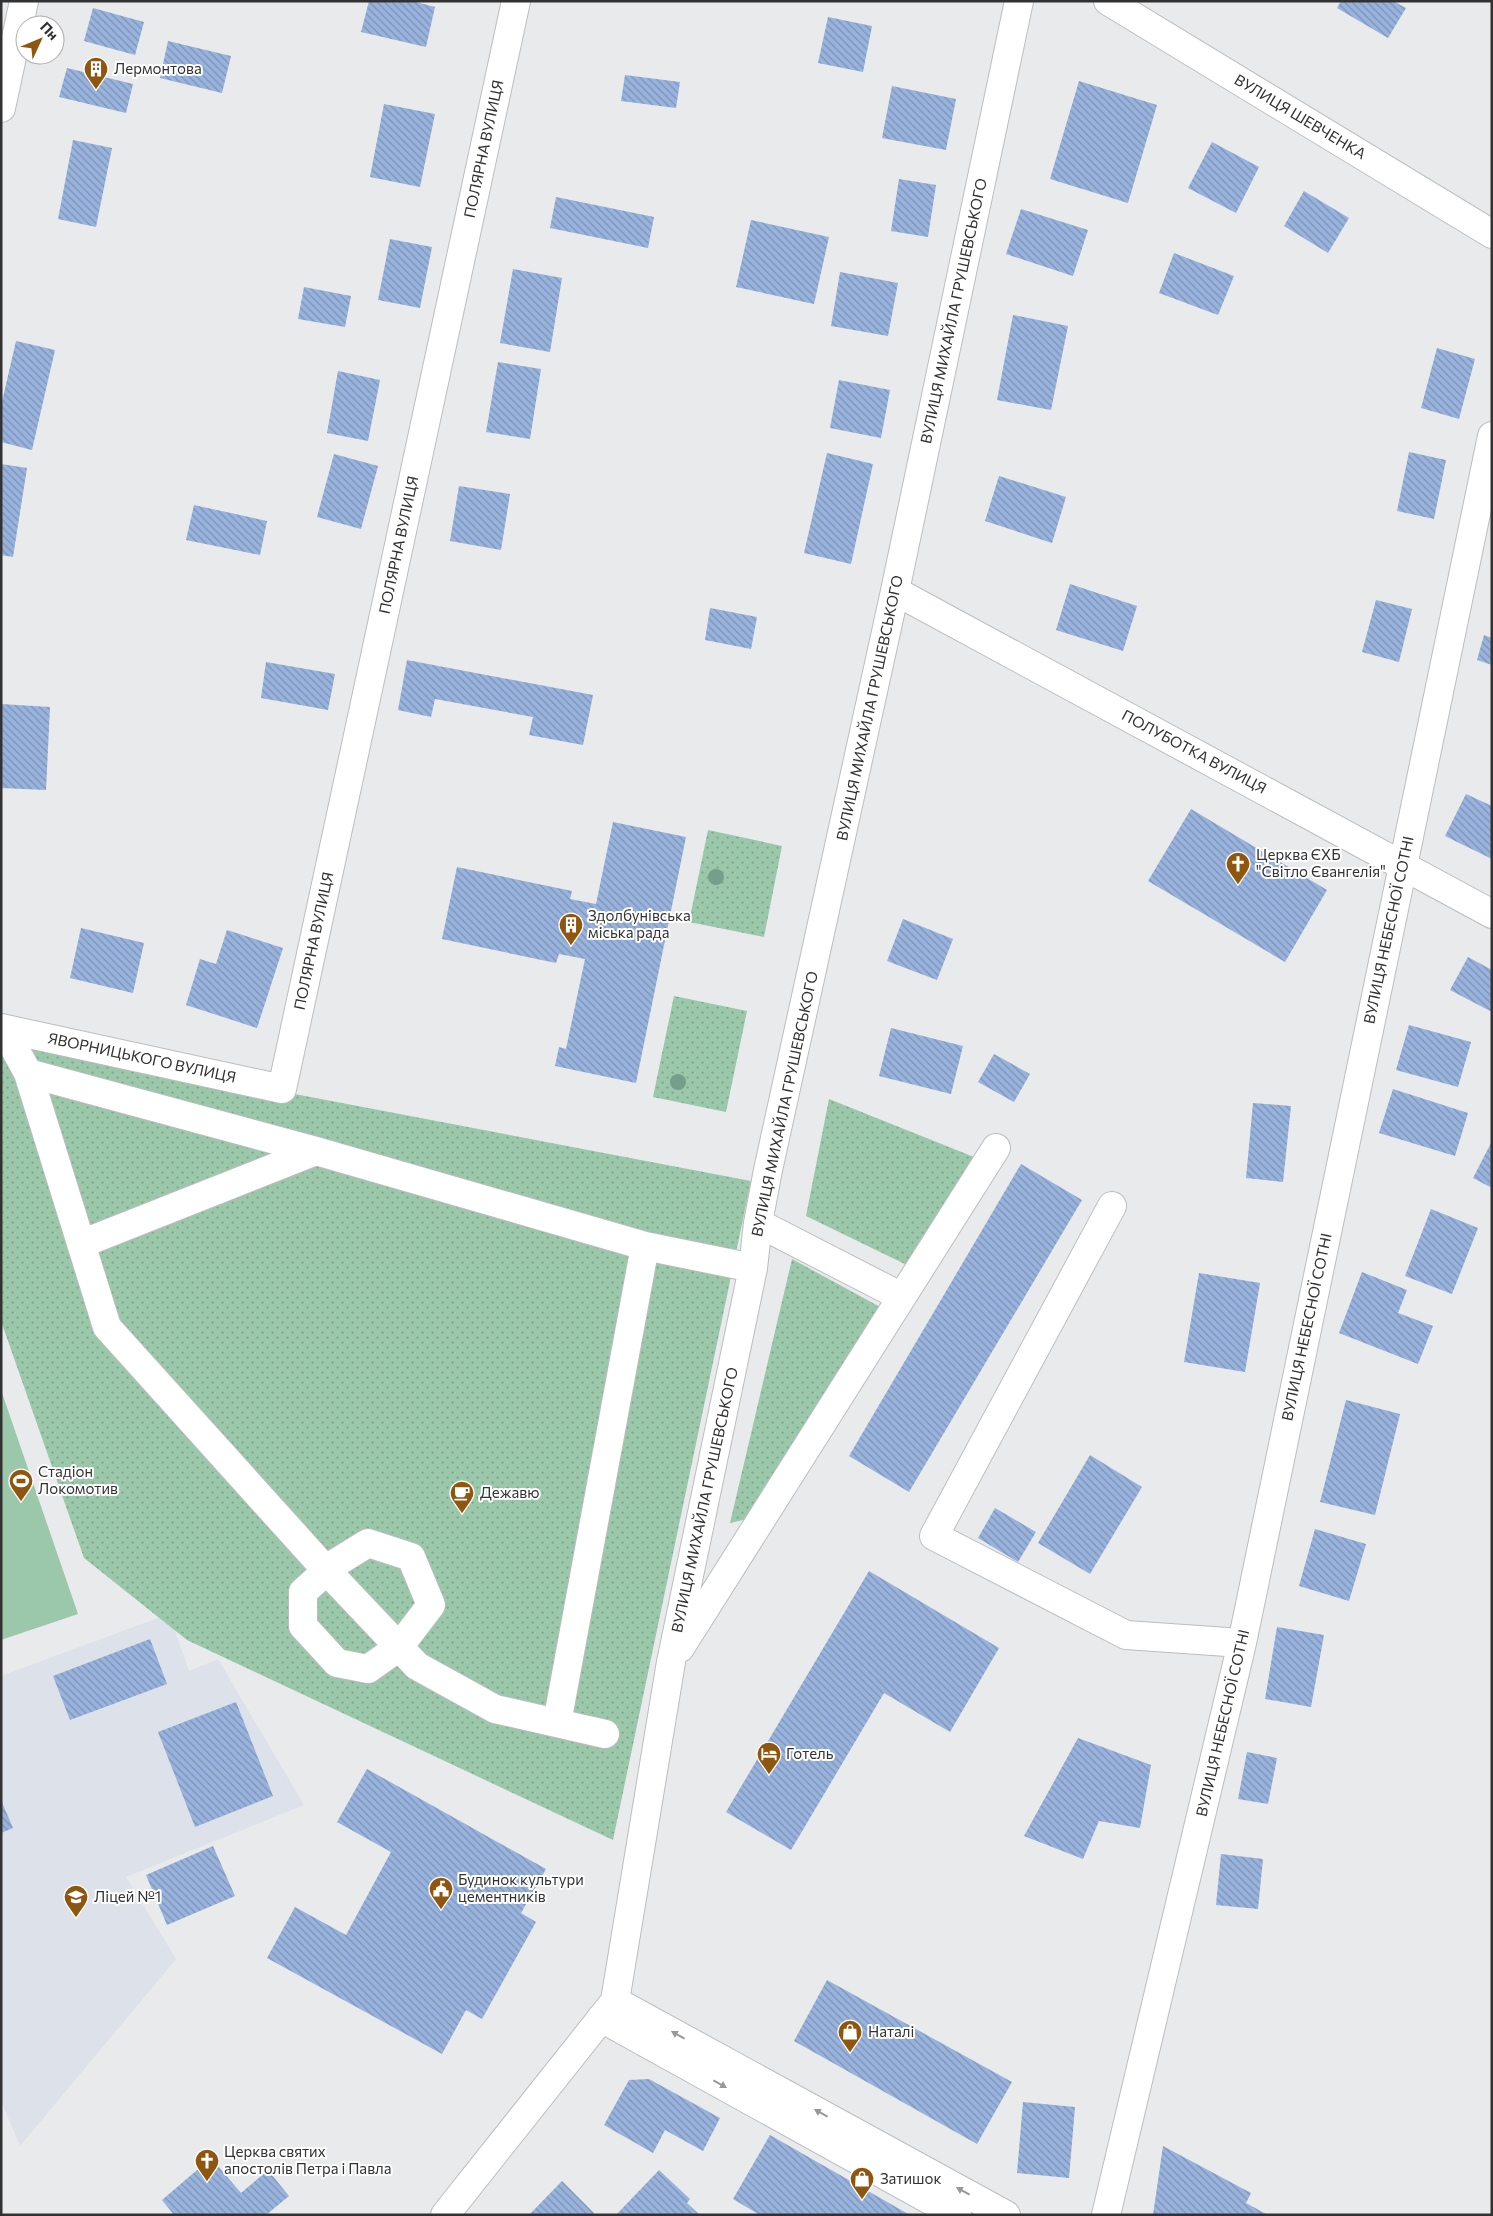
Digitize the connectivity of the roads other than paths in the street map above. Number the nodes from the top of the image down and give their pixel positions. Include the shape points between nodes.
1 (24, 1) edge
2 (516, 1) edge
3 (1018, 1) edge
4 (1108, 1) edge
5 (1, 108) edge
6 (1492, 234) edge
7 (1492, 436) edge
8 (895, 591) junction
9 (1402, 865) junction
10 (1492, 914) edge
11 (3, 1028) edge
12 (28, 1073) junction
13 (282, 1089) joint
14 (996, 1148) dead end
15 (316, 1151) junction
16 (1112, 1206) dead end
17 (758, 1223) junction
18 (81, 1244) junction
19 (645, 1246) junction
20 (754, 1268) junction
21 (902, 1297) junction
22 (327, 1570) junction
23 (1242, 1643) junction
24 (399, 1647) junction
25 (671, 1662) junction
26 (557, 1723) junction
27 (605, 1734) dead end
28 (608, 2010) junction
29 (445, 2215) edge
30 (957, 2215) edge
31 (1006, 2215) edge
32 (1106, 2215) edge

1 - 5 street
2 - 13 street, ПОЛЯРНА ВУЛИЦЯ
3 - 8 street, ВУЛИЦЯ МИХАЙЛА ГРУШЕВСЬКОГО
4 - 6 street, ВУЛИЦЯ ШЕВЧЕНКА
7 - 9 street, ВУЛИЦЯ НЕБЕСНОЇ СОТНІ
8 - 9 street, ПОЛУБОТКА ВУЛИЦЯ
8 - 17 street, ВУЛИЦЯ МИХАЙЛА ГРУШЕВСЬКОГО
9 - 10 street, ПОЛУБОТКА ВУЛИЦЯ
9 - 23 street, ВУЛИЦЯ НЕБЕСНОЇ СОТНІ
11 - 12 street
11 - 13 street, ЯВОРНИЦЬКОГО ВУЛИЦЯ
12 - 15 street
12 - 18 street
14 - 21 street
15 - 18 street
15 - 19 street
16 - 23 street via 934,1536 1126,1635
17 - 20 street, ВУЛИЦЯ МИХАЙЛА ГРУШЕВСЬКОГО
17 - 21 street
18 - 22 street via 107,1327
19 - 20 street
19 - 26 street
20 - 25 street, ВУЛИЦЯ МИХАЙЛА ГРУШЕВСЬКОГО
21 - 25 street
22 - 24 street
22 - 24 street via 303,1592 303,1626 337,1663 368,1669
22 - 24 street via 368,1543 411,1557 430,1605
23 - 32 street, ВУЛИЦЯ НЕБЕСНОЇ СОТНІ
24 - 26 street via 417,1666 494,1709
25 - 28 street, ВУЛИЦЯ МИХАЙЛА ГРУШЕВСЬКОГО
26 - 27 street
28 - 29 street, ВУЛИЦЯ МИХАЙЛА ГРУШЕВСЬКОГО
28 -> 30 street
31 -> 28 street

